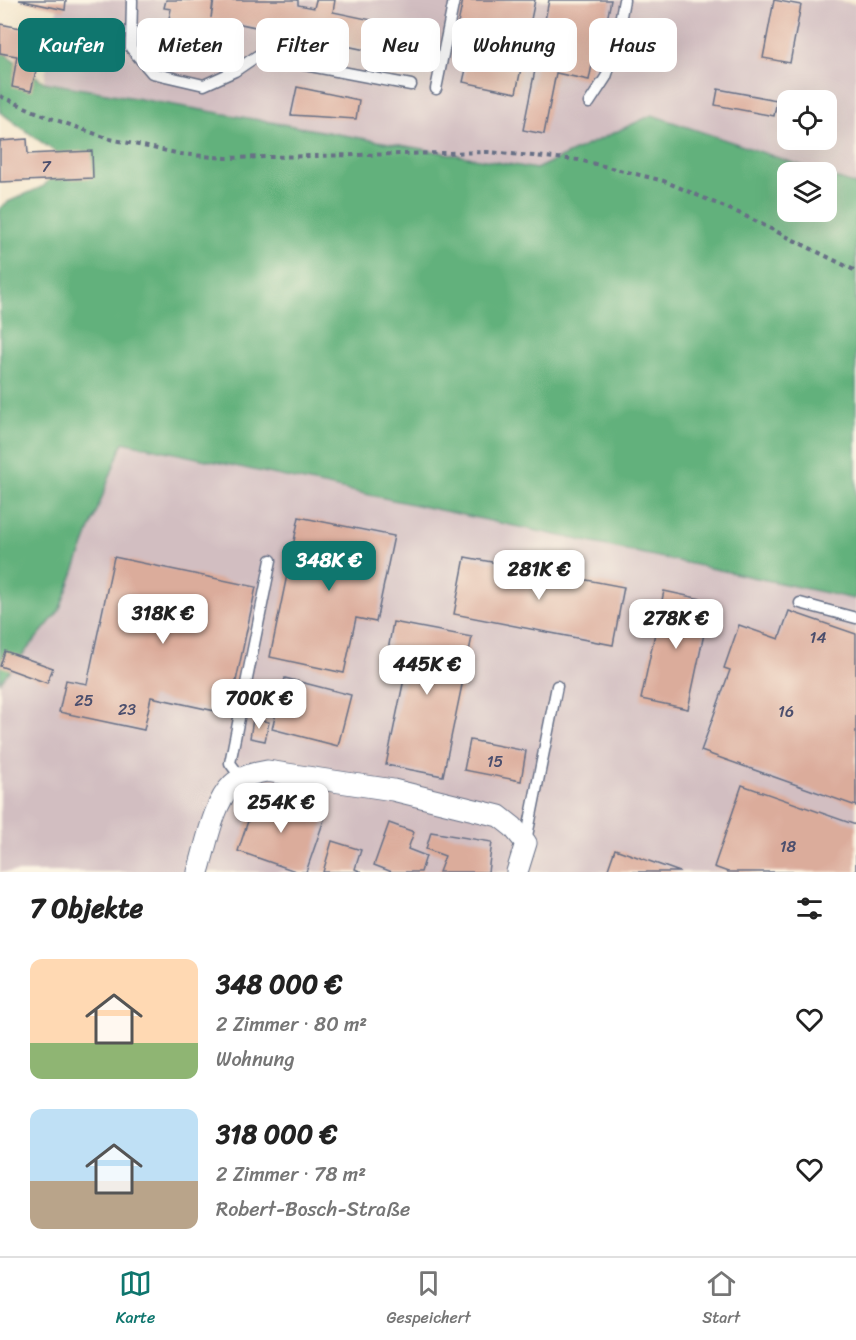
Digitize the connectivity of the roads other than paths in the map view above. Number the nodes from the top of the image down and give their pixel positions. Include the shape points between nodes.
1 (132, 0) edge
2 (454, 0) edge
3 (624, 0) edge
4 (411, 84) dead end
5 (436, 89) dead end
6 (589, 103) dead end
7 (271, 560) dead end
8 (800, 603) dead end
9 (856, 618) edge
10 (557, 686) dead end
11 (242, 779) junction
12 (526, 843) junction
13 (198, 872) edge
14 (517, 872) edge

1 - 4 lane via 131,48 152,73 204,85 257,56
2 - 5 lane
3 - 6 lane via 606,77
7 - 11 lane via 230,763
8 - 9 lane
10 - 12 lane
11 - 12 street via 267,771 393,790 499,816
11 - 13 street via 220,801
12 - 14 street

